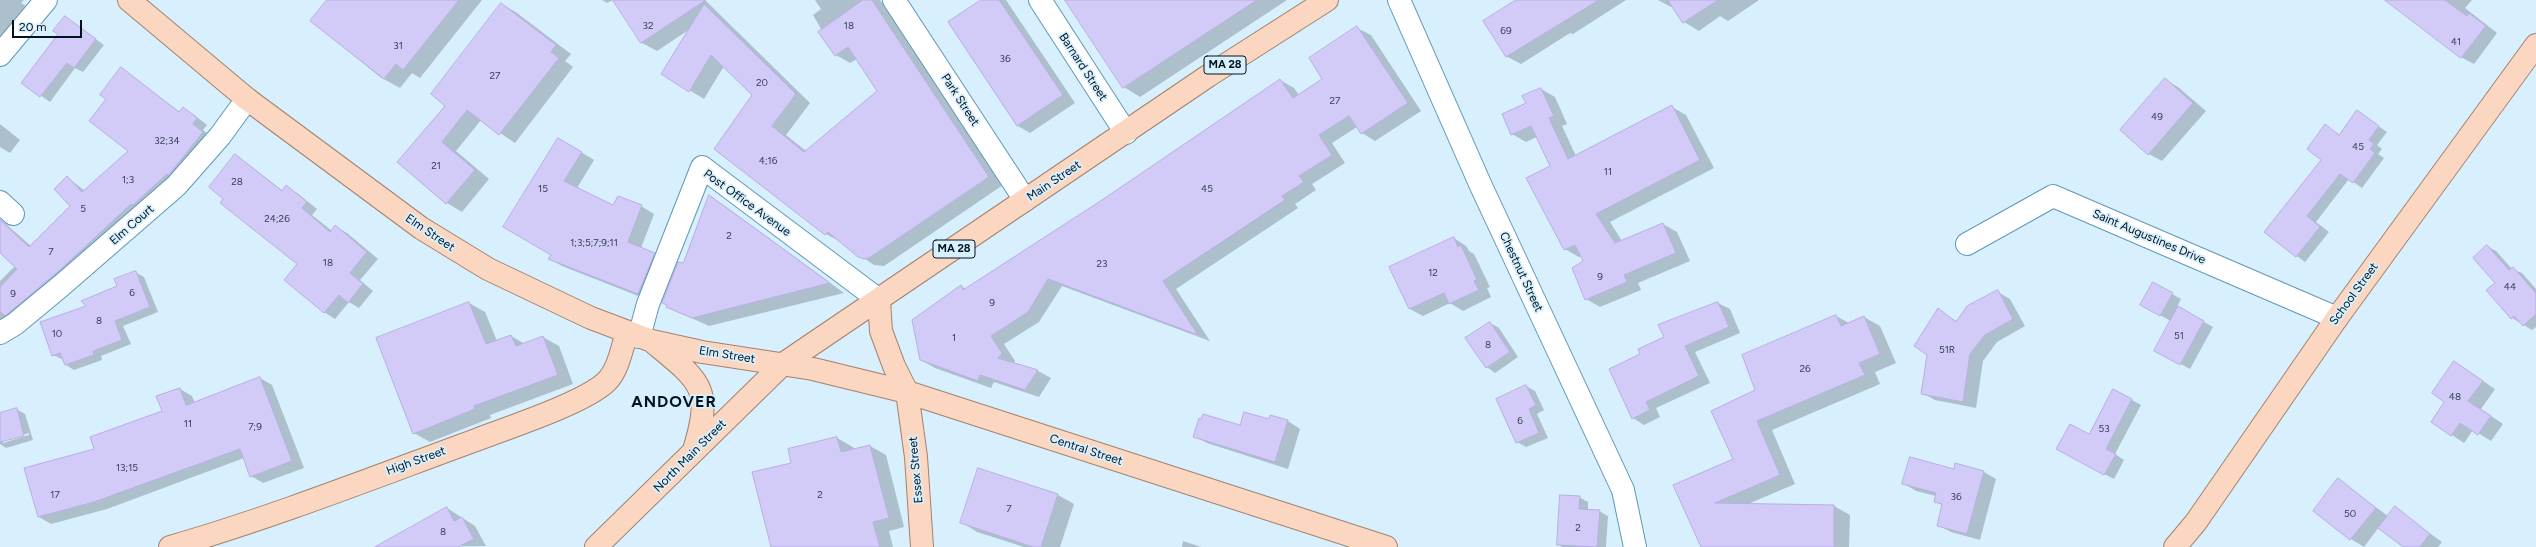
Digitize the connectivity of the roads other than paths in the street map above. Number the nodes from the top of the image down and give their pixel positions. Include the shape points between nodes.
1 (46, 0) edge
2 (129, 0) edge
3 (894, 0) edge
4 (1040, 0) edge
5 (1327, 0) edge
6 (1399, 0) edge
7 (2536, 45) edge
8 (0, 55) edge
9 (247, 99) junction
10 (1126, 133) junction
11 (1025, 200) junction
12 (1967, 244) dead end
13 (879, 300) junction
14 (2337, 318) junction
15 (0, 333) edge
16 (639, 337) junction
17 (783, 364) junction
18 (908, 392) junction
19 (694, 452) junction
20 (2196, 522) junction
21 (170, 547) edge
22 (596, 547) edge
23 (922, 547) edge
24 (1386, 547) edge
25 (1635, 547) edge
26 (2175, 547) edge
27 (2193, 547) edge

1 - 8 street
2 - 9 main road, Elm Street
3 - 11 street, Park Street
4 - 10 street, Barnard Street
5 - 10 main road, Main Street / MA 28 via 1208,76
6 - 25 street, Chestnut Street via 1481,186 1623,490
7 - 14 main road, School Street
9 - 15 street, Elm Court via 220,136 176,186 56,290
9 - 16 main road, Elm Street via 326,160 455,250 488,269
10 - 11 main road, Main Street / MA 28
11 - 13 main road, Main Street / MA 28
12 - 14 street, Saint Augustines Drive via 2053,196
13 - 16 street, Post Office Avenue via 702,167 648,304
13 - 17 main road, Main Street / MA 28
13 - 18 main road via 882,331 894,366
14 - 20 main road, School Street
16 - 17 main road, Elm Street via 702,352
16 - 19 main road via 689,372 700,386 704,410
16 - 21 main road, High Street via 605,384 570,402 305,502
17 - 18 main road, Central Street
17 - 19 main road, North Main Street / MA 28
18 - 23 main road, Essex Street via 916,457
18 - 24 main road, Central Street
19 - 22 main road, North Main Street / MA 28
20 - 26 main road, School Street
20 - 27 main road

